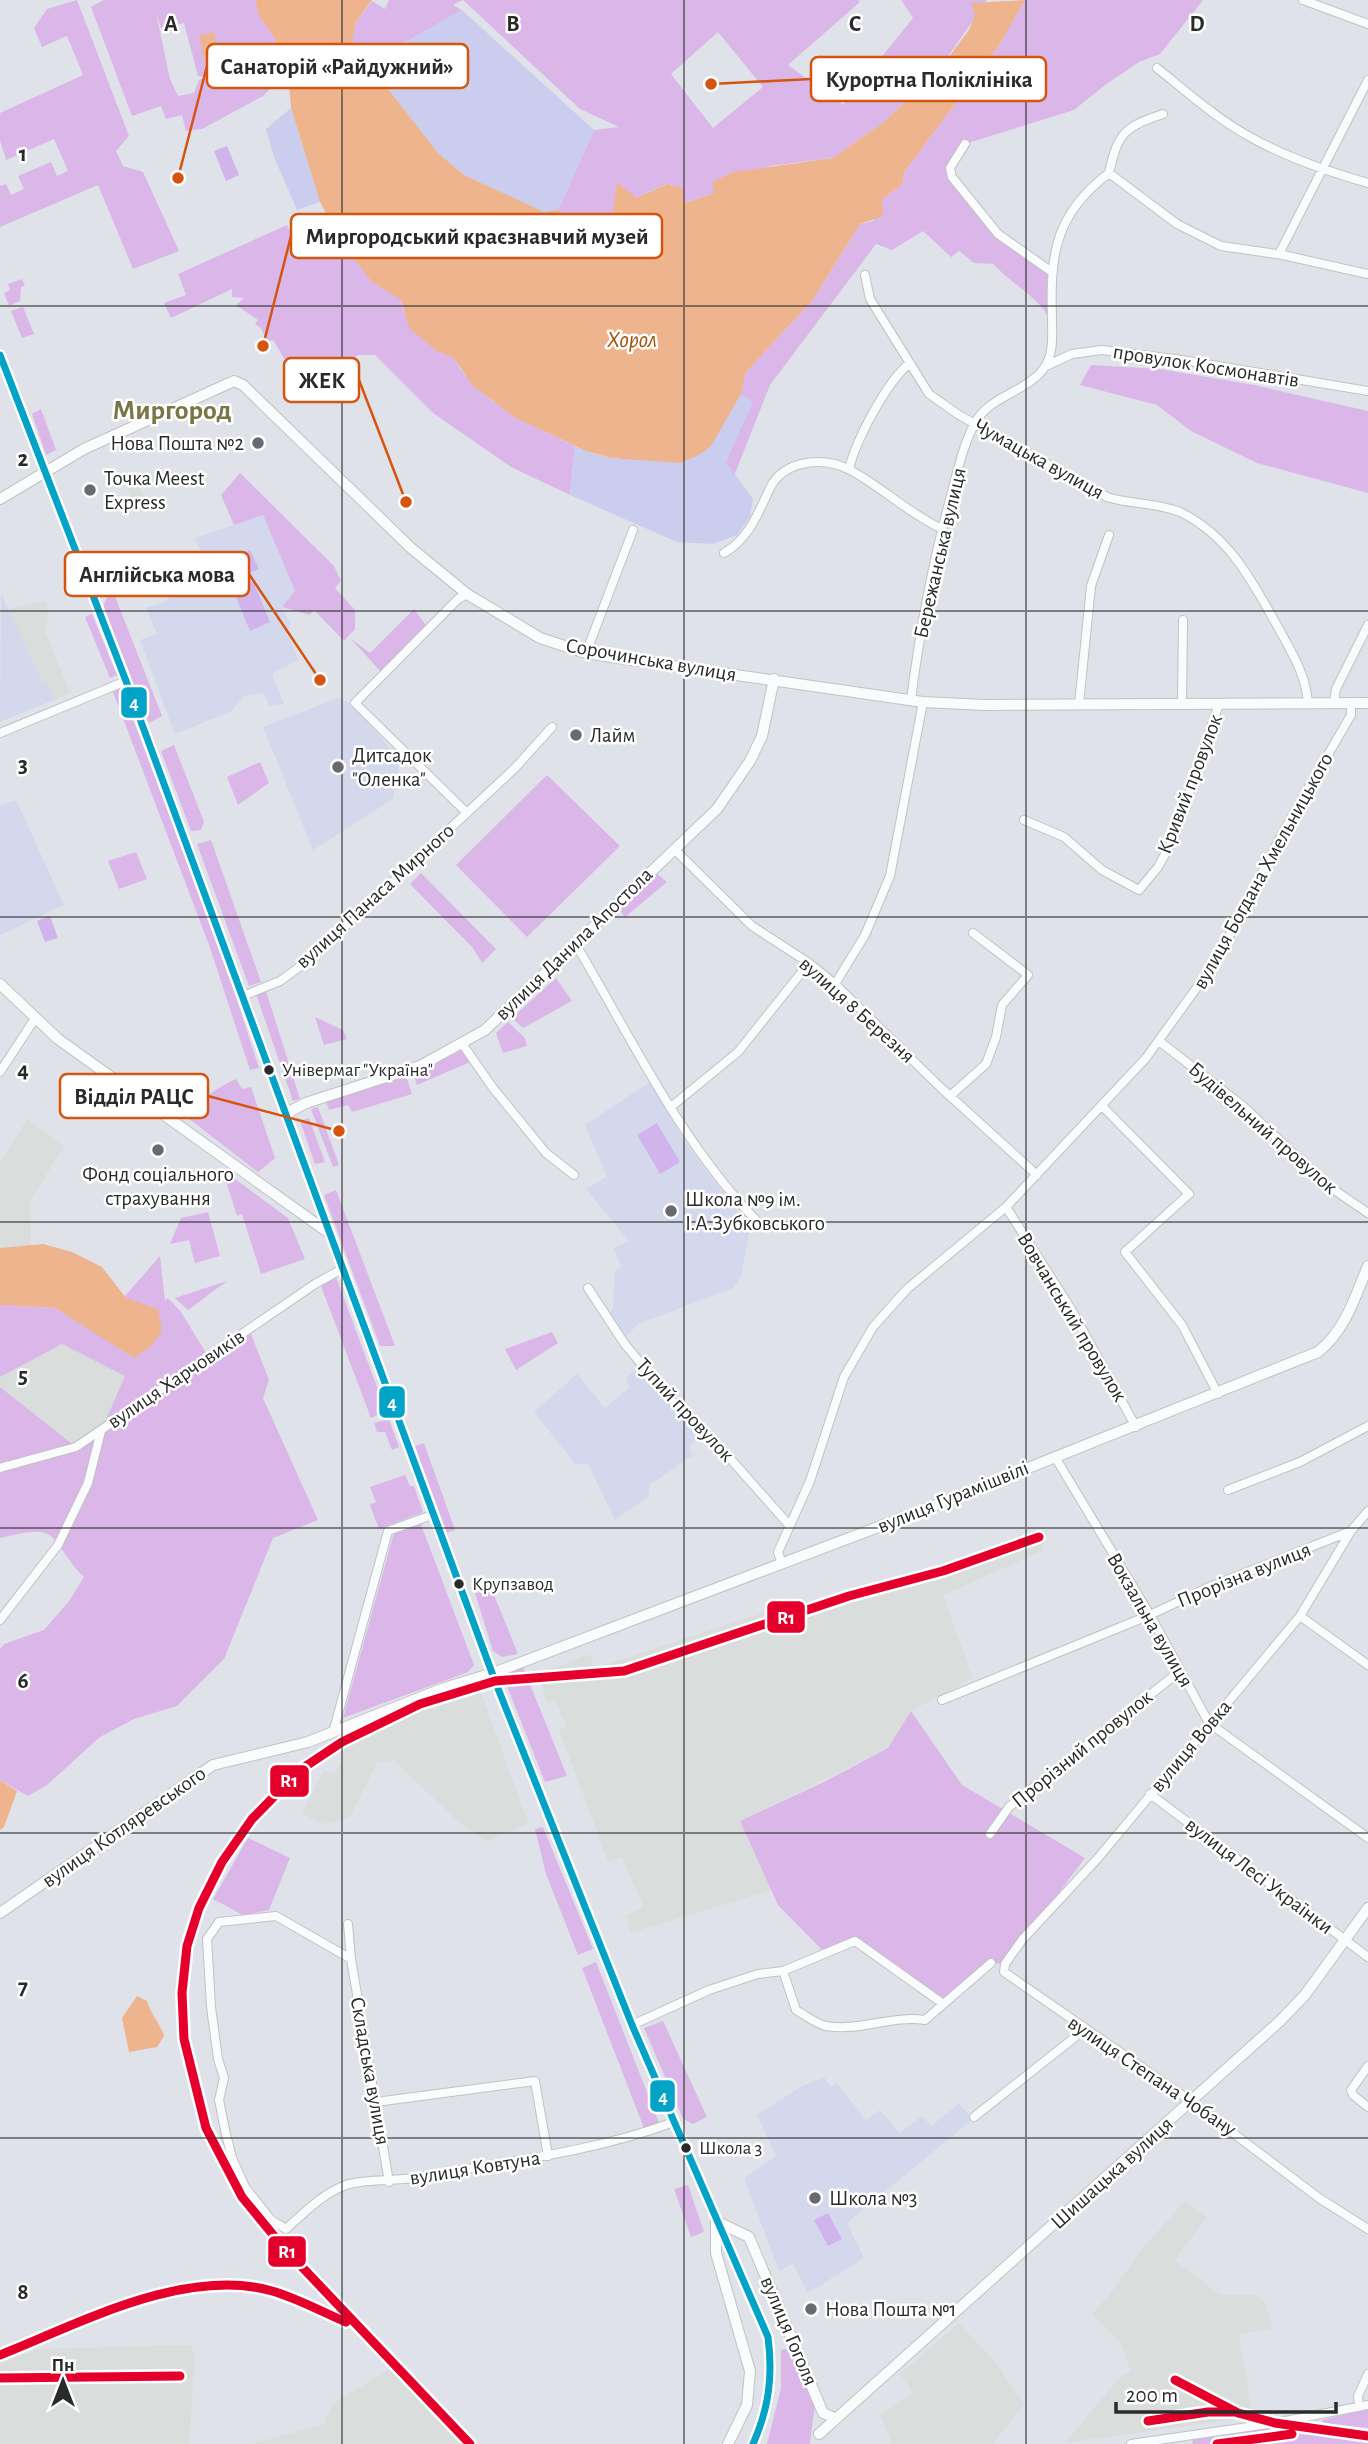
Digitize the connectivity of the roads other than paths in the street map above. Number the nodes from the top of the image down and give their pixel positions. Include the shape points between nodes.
1 (1303, 0) edge
2 (1368, 24) edge
3 (1157, 68) dead end
4 (1368, 80) edge
5 (1163, 114) dead end
6 (965, 144) dead end
7 (1323, 169) junction
8 (1109, 173) junction
9 (1368, 183) edge
10 (1279, 254) junction
11 (1052, 272) junction
12 (1368, 274) edge
13 (865, 275) dead end
14 (0, 355) edge
15 (910, 363) junction
16 (1045, 366) junction
17 (1368, 391) edge
18 (975, 423) junction
19 (849, 469) junction
20 (46, 471) junction
21 (0, 499) edge
22 (942, 529) junction
23 (633, 530) dead end
24 (1109, 535) dead end
25 (723, 552) dead end
26 (467, 594) junction
27 (1183, 620) dead end
28 (1368, 625) edge
29 (586, 653) junction
30 (774, 679) junction
31 (126, 681) junction
32 (911, 700) junction
33 (923, 702) junction
34 (1307, 703) junction
35 (1334, 703) junction
36 (1350, 703) junction
37 (1368, 703) edge
38 (1079, 704) junction
39 (1182, 704) junction
40 (1219, 704) junction
41 (552, 727) dead end
42 (0, 733) edge
43 (466, 812) junction
44 (1024, 820) dead end
45 (674, 849) junction
46 (973, 933) dead end
47 (575, 943) junction
48 (809, 962) junction
49 (0, 984) edge
50 (835, 984) junction
51 (243, 996) junction
52 (34, 1020) junction
53 (1159, 1041) junction
54 (463, 1045) junction
55 (0, 1072) edge
56 (950, 1096) junction
57 (671, 1107) junction
58 (1103, 1107) junction
59 (287, 1113) junction
60 (574, 1175) dead end
61 (1037, 1175) junction
62 (1006, 1207) junction
63 (1368, 1213) edge
64 (755, 1219) dead end
65 (329, 1234) junction
66 (1368, 1266) edge
67 (342, 1269) junction
68 (588, 1288) dead end
69 (1219, 1394) junction
70 (1368, 1426) edge
71 (1136, 1427) junction
72 (101, 1431) junction
73 (1055, 1457) junction
74 (0, 1468) edge
75 (1228, 1490) dead end
76 (1368, 1510) edge
77 (432, 1515) junction
78 (789, 1525) junction
79 (1351, 1531) junction
80 (782, 1564) junction
81 (1150, 1615) junction
82 (1300, 1616) junction
83 (0, 1620) edge
84 (1368, 1665) edge
85 (1180, 1671) junction
86 (493, 1673) junction
87 (943, 1700) dead end
88 (1209, 1723) junction
89 (334, 1730) junction
90 (1150, 1794) junction
91 (990, 1834) dead end
92 (1368, 1838) edge
93 (1368, 1908) edge
94 (0, 1913) edge
95 (348, 1924) dead end
96 (1345, 1941) junction
97 (1368, 1957) edge
98 (351, 1959) junction
99 (991, 1963) dead end
100 (783, 1971) junction
101 (1004, 1972) joint
102 (942, 2003) junction
103 (632, 2025) junction
104 (1084, 2031) junction
105 (1368, 2066) edge
106 (376, 2102) junction
107 (1192, 2102) junction
108 (1368, 2107) edge
109 (974, 2117) dead end
110 (674, 2122) junction
111 (548, 2156) junction
112 (389, 2182) junction
113 (716, 2221) junction
114 (1368, 2230) edge
115 (749, 2237) junction
116 (730, 2249) junction
117 (755, 2302) junction
118 (730, 2305) junction
119 (1368, 2374) edge
120 (1364, 2406) edge
121 (823, 2413) junction
122 (835, 2418) junction
123 (818, 2439) edge
124 (728, 2444) edge
125 (754, 2444) edge
126 (1131, 2444) edge

1 - 2 street
3 - 7 street via 1252,138
4 - 7 street
5 - 8 street via 1122,133
6 - 11 street via 950,168 952,177 998,234
7 - 9 street
7 - 10 street
8 - 10 street via 1177,224 1221,246
8 - 11 street via 1085,191 1068,216 1054,247
10 - 12 street
11 - 16 street via 1052,340
13 - 15 street, Чумацька вулиця via 870,299
14 - 20 street, вулиця Гоголя
15 - 18 street, Чумацька вулиця via 929,394
15 - 19 street via 899,371 886,393
16 - 17 street, провулок Космонавтів via 1072,354 1102,350
16 - 18 street, Бережанська вулиця via 989,407
18 - 22 street, Бережанська вулиця
18 - 34 street, Чумацька вулиця via 1107,497 1167,508 1209,531 1245,568 1260,592 1303,676
19 - 22 street
19 - 25 street via 813,463 789,466 777,475 742,540
20 - 21 street
20 - 26 street, Сорочинська вулиця via 143,420 234,381 411,548
20 - 31 street, вулиця Гоголя
22 - 32 street, Бережанська вулиця via 927,591
23 - 29 street
24 - 38 street via 1091,586
26 - 29 street, Сорочинська вулиця via 525,632
26 - 43 street, вулиця Панаса Мирного via 355,703
27 - 39 street
28 - 35 street via 1336,689
29 - 30 street, Сорочинська вулиця
30 - 32 street, Сорочинська вулиця
30 - 45 street, вулиця Данила Апостола via 762,736 750,761 717,808
31 - 42 street
31 - 51 street, вулиця Гоголя
32 - 33 street, Сорочинська вулиця
33 - 38 street, Сорочинська вулиця
33 - 50 street via 890,876 865,935
34 - 35 street, Сорочинська вулиця
34 - 40 street, Сорочинська вулиця
35 - 36 street, Сорочинська вулиця
36 - 37 street, Сорочинська вулиця
36 - 53 street, вулиця Богдана Хмельницького via 1350,715 1216,961
38 - 39 street, Сорочинська вулиця
39 - 40 street, Сорочинська вулиця
40 - 44 street, Кривий провулок via 1173,840 1139,890 1102,870 1064,837
41 - 43 street, вулиця Панаса Мирного
43 - 51 street, вулиця Панаса Мирного via 309,960 280,981
45 - 47 street, вулиця Данила Апостола
45 - 48 street, вулиця 8 Березня via 752,926
46 - 56 street via 1028,975 1002,1005 986,1063
47 - 54 street, вулиця Данила Апостола via 485,1030
47 - 57 street
48 - 50 street, вулиця 8 Березня
48 - 57 street via 738,1052
49 - 52 street
50 - 56 street, вулиця 8 Березня
51 - 59 street, вулиця Гоголя
52 - 55 street
52 - 65 street
53 - 58 street, вулиця Богдана Хмельницького
53 - 63 street, Будівельний провулок via 1244,1107 1327,1185
54 - 59 street, вулиця Данила Апостола via 420,1066
54 - 60 street via 545,1153
56 - 61 street, вулиця 8 Березня
57 - 64 street via 709,1166
58 - 61 street, вулиця Богдана Хмельницького
58 - 69 street via 1189,1194 1125,1252 1182,1325
59 - 65 street, вулиця Гоголя
61 - 62 street, вулиця Богдана Хмельницького
62 - 71 street, Вовчанський провулок
62 - 78 street, вулиця Богдана Хмельницького via 906,1289 873,1327 844,1377 810,1481
65 - 67 street, вулиця Гоголя
66 - 69 street, вулиця Гурамішвілі via 1344,1321 1318,1352
67 - 72 street, вулиця Харчовиків
67 - 77 street, вулиця Гоголя
68 - 78 street, Тупий провулок via 624,1343 669,1398
69 - 71 street, вулиця Гурамішвілі
70 - 75 street via 1300,1462
71 - 73 street, вулиця Гурамішвілі
72 - 74 street, вулиця Харчовиків via 76,1447
72 - 83 street via 88,1483 58,1545
73 - 80 street, вулиця Гурамішвілі
73 - 81 street, Вокзальна вулиця
76 - 79 street, вулиця Вовка
77 - 86 street, вулиця Гоголя
77 - 89 street via 388,1531
78 - 80 street, вулиця Богдана Хмельницького via 778,1552
79 - 81 street, Прорізна вулиця
79 - 82 street, вулиця Вовка
80 - 86 street, вулиця Гурамішвілі
81 - 85 street, Вокзальна вулиця
81 - 87 street, Прорізна вулиця
82 - 84 street
82 - 88 street, вулиця Вовка
85 - 88 street, Вокзальна вулиця
85 - 91 street, Прорізний провулок via 1009,1807
86 - 89 street, вулиця Котляревського
86 - 103 street, вулиця Гоголя
88 - 90 street, вулиця Вовка
88 - 92 street, Вокзальна вулиця
89 - 94 street, вулиця Котляревського via 307,1742 213,1765
90 - 96 street, вулиця Лесі Українки
90 - 101 street, вулиця Вовка via 1065,1897 1020,1942
93 - 96 street, Шишацька вулиця
95 - 98 street, Складська вулиця
96 - 97 street, вулиця Лесі Українки
96 - 107 street, Шишацька вулиця via 1280,2021
98 - 106 street, Складська вулиця
98 - 112 street, вулиця Ковтуна via 276,1916 219,1922 207,1939 211,2007 224,2078 219,2100 232,2158 245,2187 271,2220 286,2229 319,2199 348,2184
99 - 102 street
100 - 102 street via 855,1941
100 - 102 street via 796,2010 824,2026 925,2020
100 - 103 street via 709,1990
101 - 104 street, вулиця Степана Чобану
103 - 110 street, вулиця Гоголя
104 - 107 street, вулиця Степана Чобану
104 - 109 street
105 - 108 street via 1351,2090
106 - 111 street via 535,2081
106 - 112 street, Складська вулиця
107 - 114 street, вулиця Степана Чобану
107 - 122 street, Шишацька вулиця
110 - 111 street, вулиця Ковтуна
110 - 113 street, вулиця Гоголя
111 - 112 street, вулиця Ковтуна
113 - 115 street
113 - 116 street, вулиця Гоголя
113 - 118 street, вулиця Гоголя via 716,2253
115 - 116 street via 730,2237
115 - 121 street, вулиця Гоголя
116 - 117 street, вулиця Гоголя
117 - 118 street, вулиця Гоголя via 740,2294
117 - 125 street, вулиця Гоголя via 768,2337 771,2363 766,2414
118 - 124 street via 751,2388
119 - 120 street via 1358,2396
120 - 126 street
121 - 122 street, вулиця Гоголя
121 - 123 street
122 - 123 street, Шишацька вулиця

